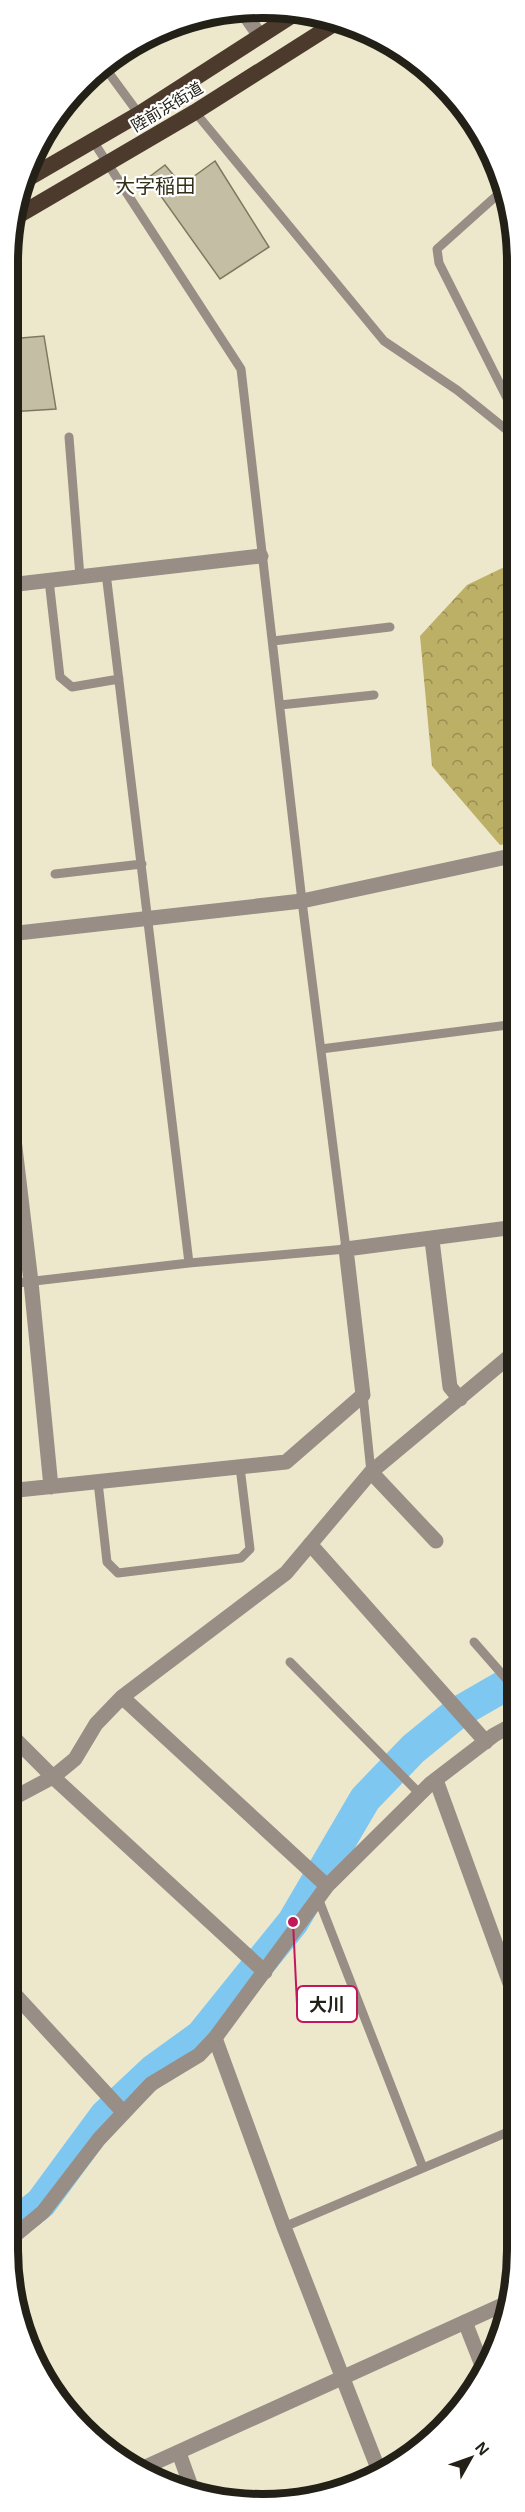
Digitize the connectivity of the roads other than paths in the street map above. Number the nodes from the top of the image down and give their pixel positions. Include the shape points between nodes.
1 (248, 19) edge
2 (286, 19) edge
3 (328, 27) edge
4 (260, 36) junction
5 (109, 73) edge
6 (195, 112) junction
7 (139, 114) junction
8 (93, 141) junction
9 (108, 165) junction
10 (35, 175) edge
11 (498, 195) edge
12 (23, 213) edge
13 (507, 398) edge
14 (507, 430) edge
15 (69, 437) dead end
16 (261, 556) junction
17 (106, 573) junction
18 (80, 577) junction
19 (49, 580) junction
20 (18, 584) edge
21 (390, 627) dead end
22 (273, 641) junction
23 (119, 679) junction
24 (374, 695) dead end
25 (280, 705) junction
26 (507, 857) edge
27 (142, 864) junction
28 (55, 874) dead end
29 (302, 901) junction
30 (146, 918) junction
31 (18, 933) edge
32 (507, 1025) edge
33 (321, 1048) junction
34 (18, 1173) edge
35 (507, 1228) edge
36 (432, 1240) junction
37 (346, 1249) junction
38 (189, 1263) junction
39 (31, 1282) junction
40 (18, 1283) edge
41 (507, 1361) edge
42 (363, 1395) junction
43 (460, 1399) junction
44 (240, 1467) junction
45 (371, 1472) junction
46 (98, 1482) junction
47 (51, 1487) junction
48 (18, 1490) edge
49 (436, 1541) dead end
50 (310, 1544) junction
51 (474, 1642) dead end
52 (290, 1662) dead end
53 (507, 1680) edge
54 (122, 1697) junction
55 (507, 1728) edge
56 (18, 1742) edge
57 (486, 1742) junction
58 (53, 1778) junction
59 (436, 1780) junction
60 (420, 1794) junction
61 (18, 1796) edge
62 (323, 1892) junction
63 (264, 1972) junction
64 (507, 1975) edge
65 (18, 1998) edge
66 (215, 2038) junction
67 (124, 2113) junction
68 (507, 2133) edge
69 (423, 2168) junction
70 (284, 2227) junction
71 (18, 2233) edge
72 (500, 2306) edge
73 (465, 2322) junction
74 (480, 2361) edge
75 (342, 2377) junction
76 (179, 2453) junction
77 (148, 2466) edge
78 (377, 2466) edge
79 (190, 2483) edge

1 - 4 street
2 - 4 highway, 陸前浜街道
3 - 6 highway, 陸前浜街道
4 - 7 highway, 陸前浜街道
5 - 7 lane
6 - 9 highway, 陸前浜街道
6 - 14 lane via 384,341 457,390
7 - 8 highway, 陸前浜街道
8 - 9 lane
8 - 10 highway, 陸前浜街道
9 - 12 highway, 陸前浜街道
9 - 16 lane via 241,369
11 - 13 lane via 437,249 439,263
15 - 18 lane
16 - 17 street
16 - 22 lane
17 - 18 street
17 - 23 lane
18 - 19 street
19 - 20 street
19 - 23 lane via 60,677 72,687
21 - 22 lane
22 - 25 lane
23 - 27 lane
24 - 25 lane
25 - 29 lane
26 - 29 street
27 - 28 lane
27 - 30 lane
29 - 30 street
29 - 33 lane
30 - 31 street
30 - 38 lane
32 - 33 lane
33 - 37 lane
34 - 39 street
35 - 36 street
36 - 37 street
36 - 43 street via 450,1387
37 - 38 lane
37 - 42 street
38 - 39 lane
39 - 40 lane
39 - 47 street
41 - 43 street
42 - 44 street via 286,1462
42 - 45 lane
43 - 45 street
44 - 46 street
44 - 46 lane via 250,1549 242,1558 118,1573 107,1562
45 - 49 street
45 - 50 street
46 - 47 street
47 - 48 street
50 - 54 street via 286,1573
50 - 57 street
51 - 53 lane
52 - 60 lane
54 - 58 street via 96,1724 75,1760
54 - 62 street
55 - 57 street
56 - 58 street
57 - 59 street
58 - 61 street
58 - 63 street
59 - 60 street
59 - 64 street
60 - 62 street
62 - 63 street
62 - 69 lane
63 - 66 street
65 - 67 street
66 - 67 street via 200,2055 151,2084
66 - 70 street
67 - 71 street via 43,2212
68 - 69 lane
69 - 70 lane
70 - 75 street
72 - 73 street
73 - 74 street
73 - 75 street
75 - 76 street
75 - 78 street
76 - 77 street
76 - 79 street

